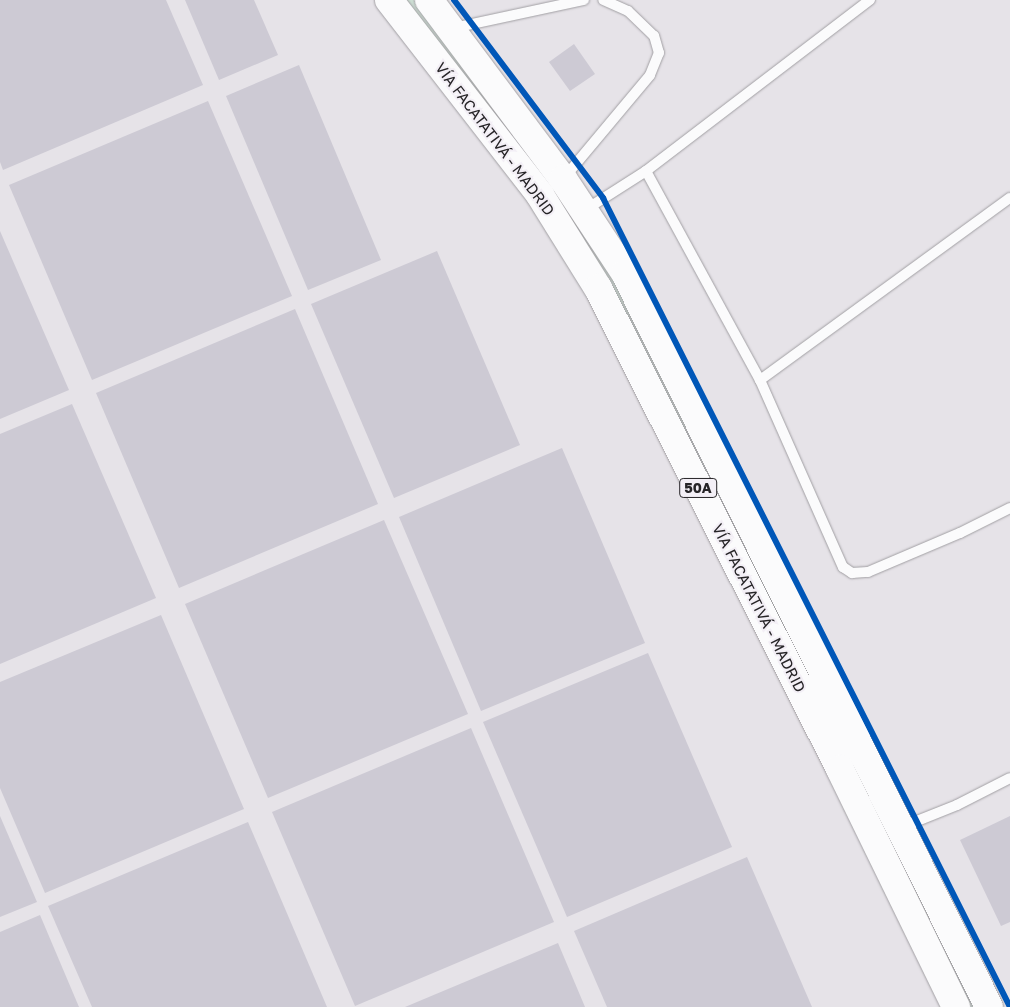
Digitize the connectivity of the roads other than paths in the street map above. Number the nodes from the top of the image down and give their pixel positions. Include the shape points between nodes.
1 (390, 0) edge
2 (429, 0) edge
3 (584, 0) edge
4 (603, 0) edge
5 (870, 0) edge
6 (452, 28) junction
7 (646, 171) junction
8 (563, 179) junction
9 (1010, 198) edge
10 (584, 211) junction
11 (760, 380) junction
12 (1010, 508) edge
13 (1010, 778) edge
14 (900, 828) junction
15 (956, 1007) edge
16 (989, 1007) edge

1 - 15 main road, VÍA FACATATIVÁ - MADRID / 50A via 540,195 598,288
2 - 6 main road, VÍA FACATATIVÁ - MADRID / 50A
3 - 6 lane
4 - 8 lane via 628,11 654,36 659,53 650,75
5 - 7 lane
6 - 8 main road, VÍA FACATATIVÁ - MADRID / 50A
7 - 10 lane
7 - 11 lane
8 - 10 main road, VÍA FACATATIVÁ - MADRID / 50A
9 - 11 lane
10 - 14 main road, VÍA FACATATIVÁ - MADRID / 50A via 625,273
11 - 12 lane via 837,556 843,567 852,573 868,572
13 - 14 lane via 957,805
14 - 16 main road, VÍA FACATATIVÁ - MADRID / 50A

